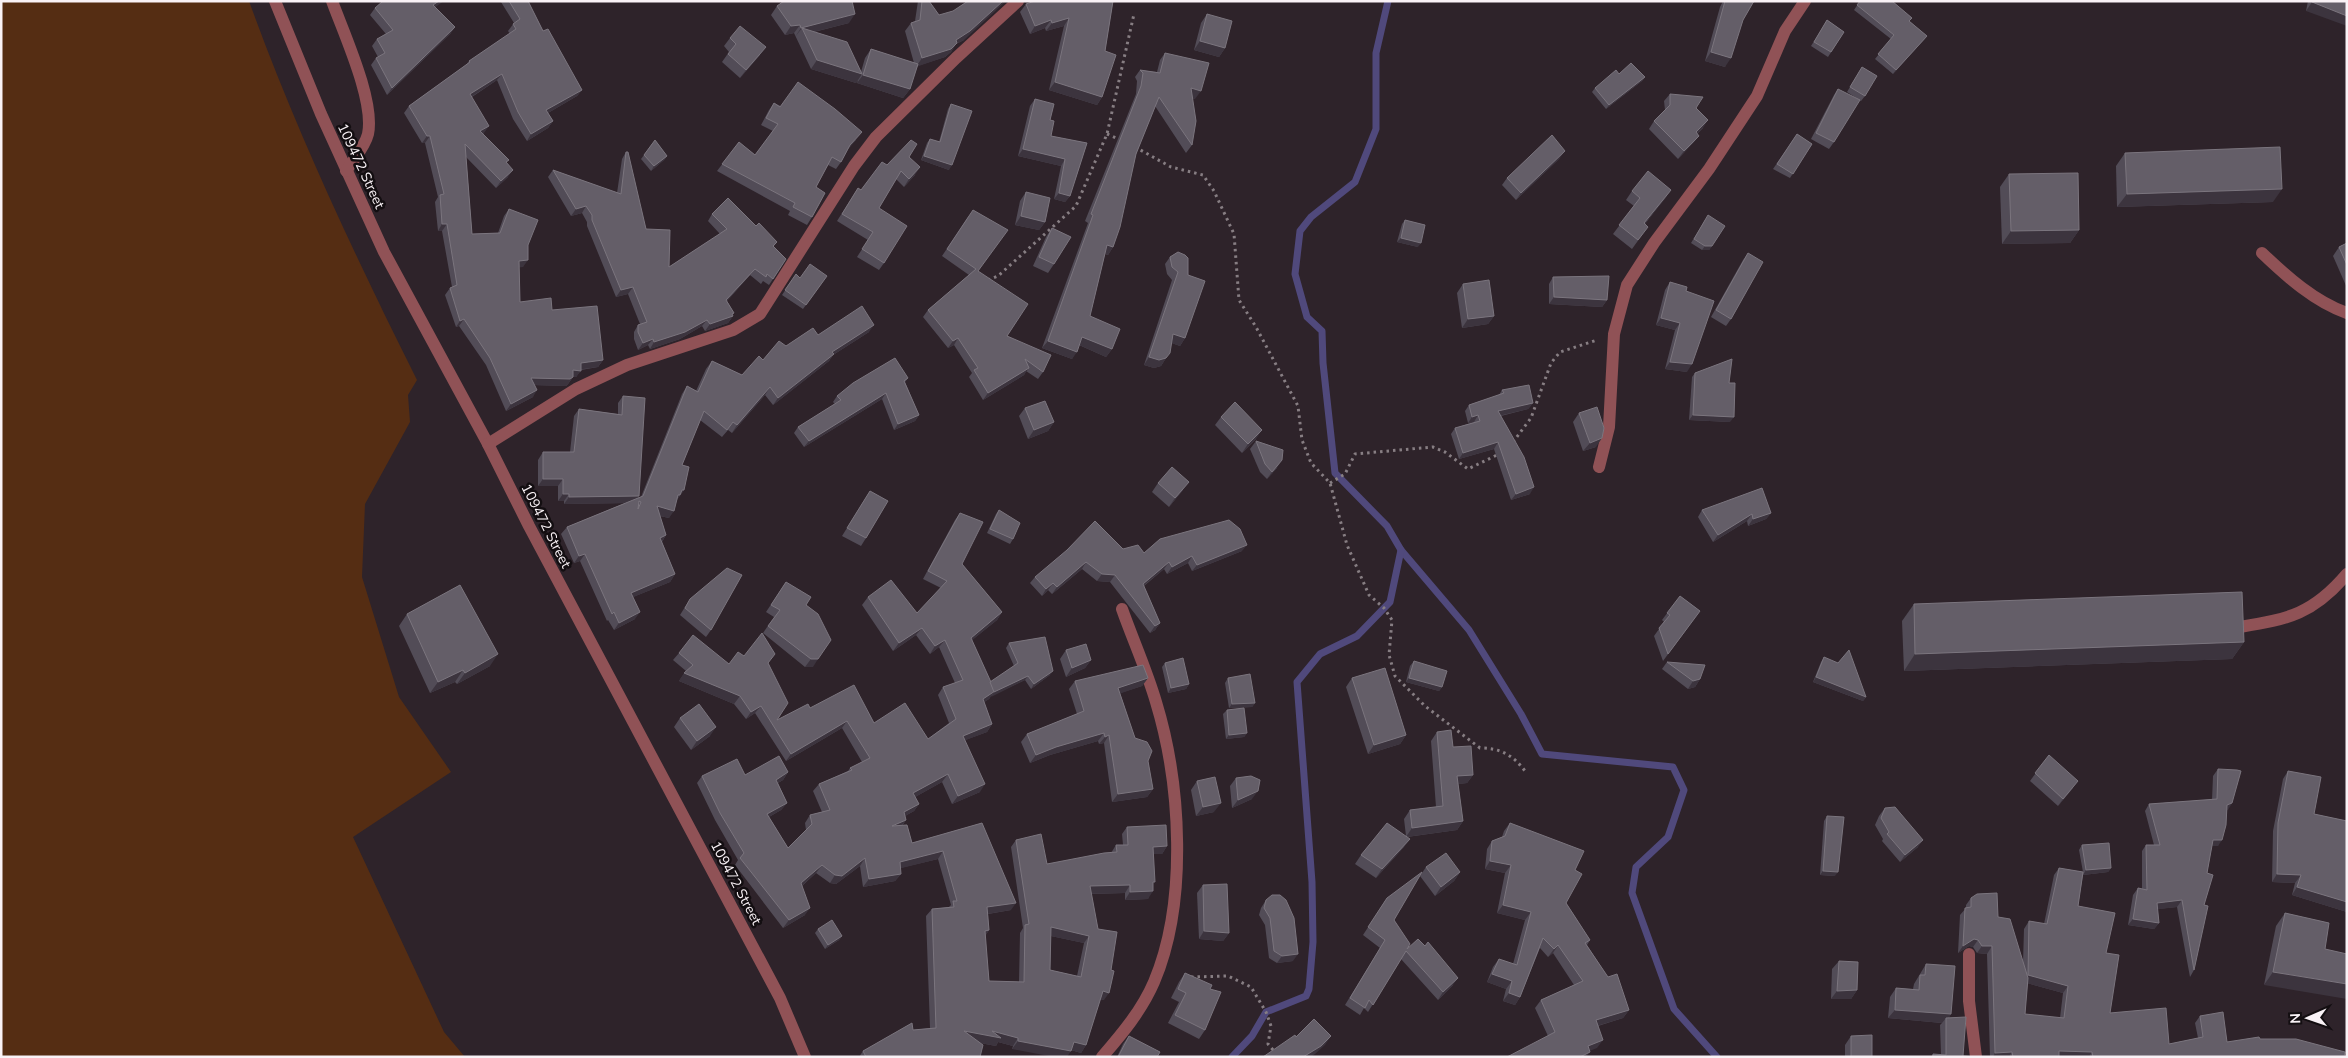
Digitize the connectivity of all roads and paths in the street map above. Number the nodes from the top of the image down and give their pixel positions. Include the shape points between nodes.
1 (275, 1) edge
2 (332, 1) edge
3 (1018, 1) edge
4 (1805, 1) edge
5 (1134, 14) dead end
6 (1108, 134) junction
7 (1125, 142) edge
8 (1133, 146) edge
9 (346, 171) junction
10 (2262, 253) dead end
11 (982, 282) edge
12 (2347, 313) edge
13 (1614, 334) junction
14 (488, 444) junction
15 (1508, 449) edge
16 (1501, 453) edge
17 (1599, 467) dead end
18 (1330, 483) junction
19 (2347, 574) edge
20 (1122, 609) dead end
21 (2240, 627) edge
22 (1525, 771) dead end
23 (1969, 954) dead end
24 (1185, 977) edge
25 (806, 1057) edge
26 (1102, 1057) edge
27 (1279, 1057) edge
28 (1976, 1057) edge

1 - 9 street, 109472 Street via 294,53
2 - 9 street via 359,75 367,112 367,137
3 - 14 street via 876,137 854,166 760,314 734,330 627,365 576,389
4 - 13 street via 1785,31 1758,96 1627,285
5 - 6 path
6 - 7 path
6 - 11 path via 1076,206 998,276
8 - 18 path via 1171,167 1203,175 1214,190 1234,234 1239,300 1298,406 1302,440 1311,463
9 - 14 street, 109472 Street via 384,252
10 - 12 street via 2311,293
13 - 15 path via 1560,352 1551,364 1531,418
13 - 17 street via 1609,427
14 - 25 street, 109472 Street via 780,998
16 - 18 path via 1468,469 1433,447 1355,454 1345,474
18 - 22 path via 1347,545 1369,595 1392,620 1389,655 1395,676 1425,706 1480,748 1496,748 1512,756
19 - 21 street via 2308,610 2282,620
20 - 26 street via 1156,702 1177,811 1177,854 1167,945 1153,984 1128,1026
23 - 28 street via 1969,1001
24 - 27 path via 1228,976 1251,986 1271,1026 1268,1044

